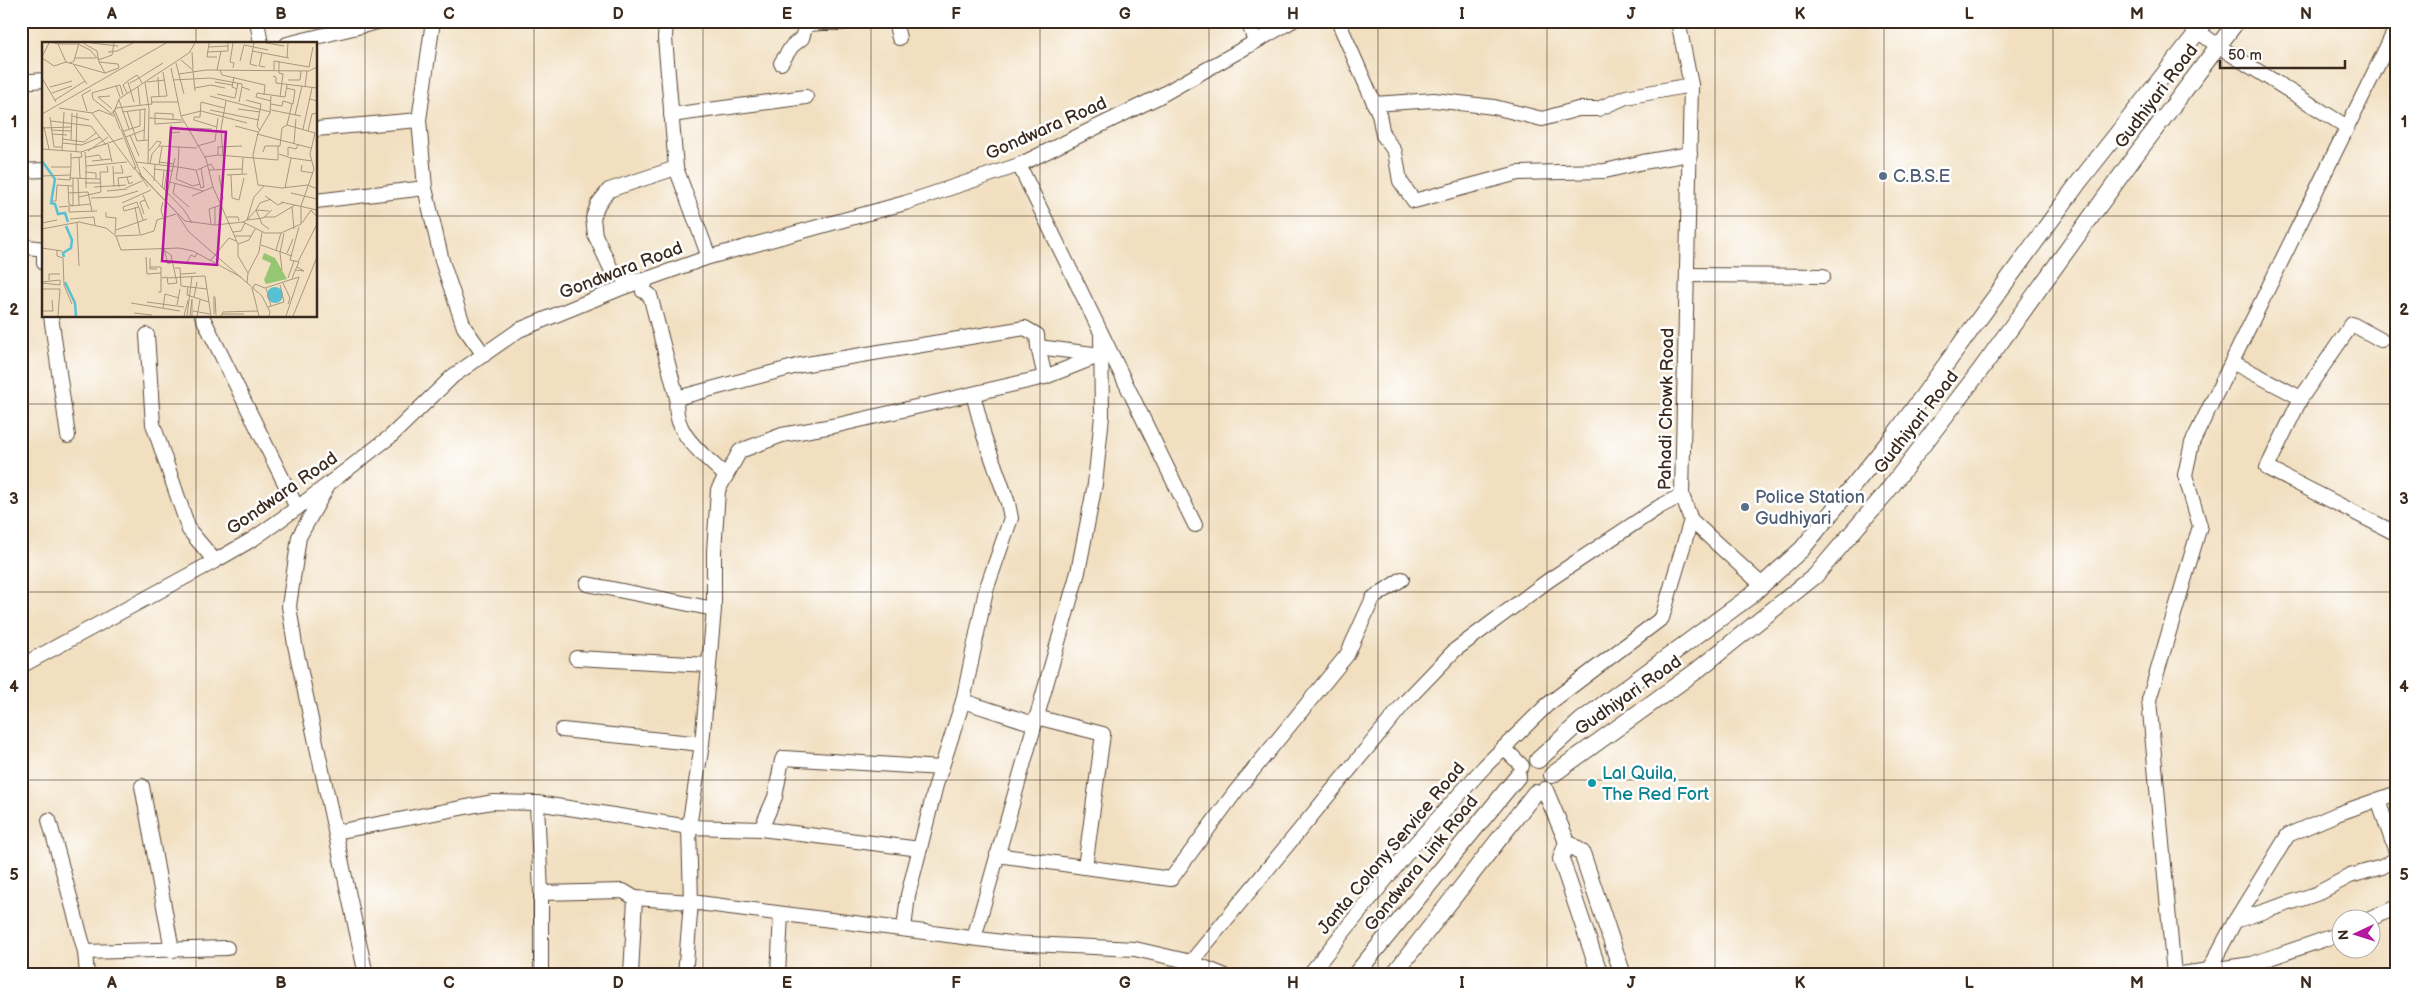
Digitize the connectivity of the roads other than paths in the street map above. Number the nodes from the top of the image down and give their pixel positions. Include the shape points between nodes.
1 (257, 21) edge
2 (382, 21) edge
3 (433, 21) edge
4 (666, 21) edge
5 (852, 21) edge
6 (895, 21) edge
7 (1248, 21) edge
8 (1292, 21) edge
9 (1338, 21) edge
10 (1678, 21) edge
11 (2184, 21) edge
12 (2237, 21) edge
13 (2202, 26) edge
14 (2397, 26) edge
15 (899, 38) dead end
16 (261, 42) edge
17 (295, 42) edge
18 (1255, 42) junction
19 (2218, 46) junction
20 (781, 62) dead end
21 (42, 80) edge
22 (21, 82) edge
23 (1691, 85) junction
24 (806, 96) dead end
25 (1374, 104) junction
26 (671, 115) junction
27 (419, 120) junction
28 (2347, 127) junction
29 (318, 129) edge
30 (1690, 154) junction
31 (1019, 164) junction
32 (676, 168) junction
33 (21, 170) edge
34 (42, 170) edge
35 (426, 188) junction
36 (318, 201) edge
37 (21, 246) edge
38 (42, 249) edge
39 (709, 257) junction
40 (1688, 275) junction
41 (1823, 276) dead end
42 (646, 280) junction
43 (51, 318) edge
44 (203, 318) edge
45 (1101, 333) junction
46 (147, 335) dead end
47 (2381, 340) dead end
48 (1038, 348) junction
49 (484, 355) junction
50 (1101, 356) junction
51 (2232, 362) junction
52 (1046, 377) junction
53 (973, 394) junction
54 (676, 398) junction
55 (2301, 398) junction
56 (68, 436) dead end
57 (726, 476) junction
58 (329, 484) junction
59 (1682, 496) junction
60 (297, 508) junction
61 (1691, 520) junction
62 (1195, 525) dead end
63 (2397, 534) edge
64 (215, 561) junction
65 (1402, 579) dead end
66 (587, 584) dead end
67 (1762, 585) junction
68 (714, 609) junction
69 (576, 658) dead end
70 (709, 665) junction
71 (21, 666) edge
72 (962, 701) junction
73 (1035, 721) junction
74 (562, 730) dead end
75 (702, 744) junction
76 (1504, 748) junction
77 (1538, 760) junction
78 (941, 768) junction
79 (1520, 771) junction
80 (142, 786) dead end
81 (1544, 786) junction
82 (2397, 792) edge
83 (2378, 800) junction
84 (537, 803) junction
85 (49, 820) dead end
86 (689, 827) junction
87 (760, 829) junction
88 (336, 832) junction
89 (1566, 842) junction
90 (920, 849) junction
91 (997, 855) junction
92 (2397, 857) edge
93 (1085, 867) junction
94 (541, 893) junction
95 (635, 898) junction
96 (691, 902) junction
97 (2397, 907) edge
98 (781, 914) junction
99 (2380, 915) edge
100 (2235, 921) junction
101 (904, 929) junction
102 (2330, 937) edge
103 (974, 938) junction
104 (227, 948) dead end
105 (172, 950) junction
106 (85, 952) junction
107 (1191, 962) junction
108 (2210, 968) junction
109 (87, 975) edge
110 (366, 975) edge
111 (541, 975) edge
112 (631, 975) edge
113 (685, 975) edge
114 (778, 975) edge
115 (1183, 975) edge
116 (1223, 975) edge
117 (1309, 975) edge
118 (1355, 975) edge
119 (1394, 975) edge
120 (1600, 975) edge
121 (1623, 975) edge

1 - 16 street
2 - 17 street
3 - 27 street
4 - 26 street
5 - 20 street via 838,25 816,21 806,25 802,38
6 - 15 street
7 - 18 street
8 - 18 street, Gondwara Road
9 - 25 street
10 - 23 street, Pahadi Chowk Road
11 - 13 street
12 - 19 street, Gudhiyari Road
13 - 19 street
13 - 67 street, Gudhiyari Road via 2079,182 1855,485 1802,549
14 - 28 street
18 - 31 street, Gondwara Road via 1158,97
19 - 28 street
19 - 81 street, Gudhiyari Road via 1979,372 1886,493 1816,576
21 - 22 street
23 - 25 street via 1626,97 1598,109 1578,109 1542,119 1494,108 1434,100
23 - 30 street, Pahadi Chowk Road
24 - 26 street
25 - 30 street via 1383,135 1395,152 1400,181 1414,201 1518,173 1605,171
26 - 32 street
27 - 29 street
27 - 35 street
28 - 51 street
30 - 40 street, Pahadi Chowk Road
31 - 39 street, Gondwara Road via 905,203
31 - 45 street
32 - 39 street
32 - 42 street via 610,190 598,204 593,218 595,235 612,271 630,281
33 - 34 street
35 - 36 street
35 - 49 street via 442,261 464,327
37 - 38 street
39 - 42 street, Gondwara Road
40 - 41 street
40 - 59 street, Pahadi Chowk Road
42 - 49 street, Gondwara Road via 520,330
42 - 54 street via 643,291 650,294
43 - 56 street
44 - 60 street
45 - 50 street
45 - 62 street
46 - 64 street via 153,424 189,530
47 - 55 street via 2352,324
48 - 50 street
48 - 52 street
48 - 54 street via 1037,335 1025,328 801,365
49 - 58 street, Gondwara Road via 453,376 391,436
50 - 52 street
50 - 73 street via 1102,416 1093,494 1078,572
51 - 55 street
51 - 108 street via 2192,443 2185,475 2200,526 2149,700 2174,975
52 - 53 street
53 - 57 street via 838,425 782,434 740,451
53 - 72 street via 1011,518 986,590
54 - 57 street via 675,411 685,437
55 - 63 street via 2267,468
57 - 68 street via 718,490
58 - 60 street, Gondwara Road
58 - 88 street via 299,537 289,606
59 - 61 street, Pahadi Chowk Road
59 - 107 street via 1659,507 1564,570 1455,650 1406,701
60 - 64 street, Gondwara Road
61 - 67 street
61 - 76 street via 1662,618 1547,705
64 - 71 street, Gondwara Road
65 - 93 street via 1373,598 1347,656 1236,791 1171,879
66 - 68 street
67 - 77 street, Gudhiyari Road via 1582,720
68 - 70 street
69 - 70 street
70 - 75 street
72 - 73 street
72 - 78 street
73 - 91 street
73 - 93 street via 1102,734
74 - 75 street
75 - 86 street
76 - 79 street
76 - 117 street, Janta Colony Service Road via 1411,848
77 - 79 street via 1532,760
77 - 81 street via 1547,765
78 - 87 street via 784,758 775,797
78 - 90 street
79 - 81 street via 1519,781 1525,790
79 - 118 street, Gondwara Link Road
80 - 105 street
81 - 89 street
81 - 119 street
82 - 83 street
83 - 92 street
83 - 100 street via 2288,835
84 - 86 street
84 - 88 street via 492,802
84 - 94 street
85 - 106 street
86 - 87 street
86 - 96 street
87 - 90 street
88 - 110 street
89 - 120 street via 1561,859
89 - 121 street via 1582,853
90 - 101 street via 908,894
91 - 93 street
91 - 103 street
92 - 100 street via 2382,867 2350,876 2316,894
94 - 95 street via 622,892
94 - 111 street
95 - 96 street
95 - 112 street
96 - 98 street
96 - 113 street
97 - 99 street
98 - 101 street
98 - 114 street
100 - 108 street
101 - 103 street
102 - 108 street via 2252,964
103 - 107 street via 1010,943 1135,949
104 - 105 street
105 - 106 street
106 - 109 street
107 - 115 street
107 - 116 street

